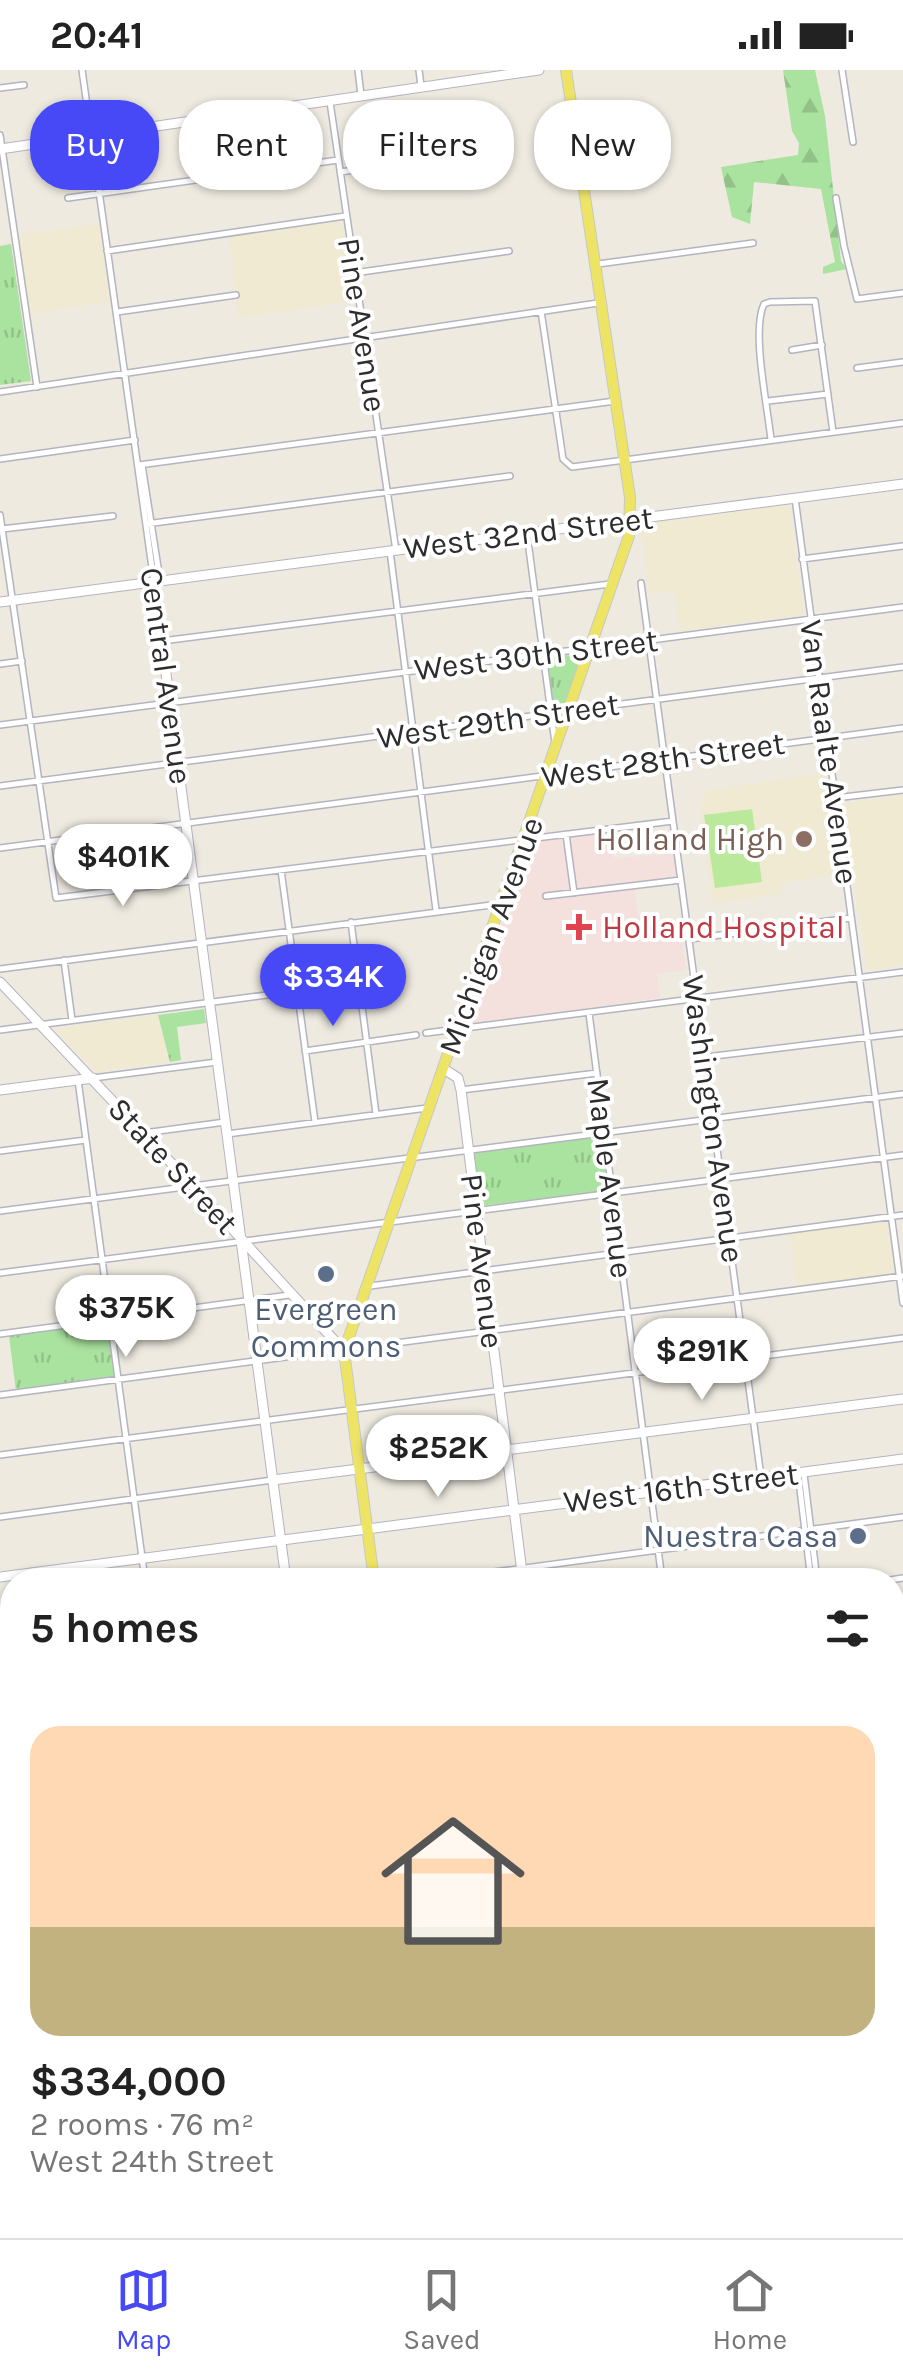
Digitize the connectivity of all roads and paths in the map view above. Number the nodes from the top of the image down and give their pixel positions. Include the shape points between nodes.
1 (82, 70) edge
2 (358, 70) edge
3 (419, 70) edge
4 (539, 70) edge
5 (566, 70) edge
6 (842, 70) edge
7 (24, 85) dead end
8 (422, 86) junction
9 (0, 88) edge
10 (361, 94) junction
11 (86, 100) edge
12 (329, 100) junction
13 (571, 100) edge
14 (159, 126) edge
15 (0, 136) edge
16 (853, 142) dead end
17 (30, 145) edge
18 (1, 149) edge
19 (338, 160) junction
20 (340, 172) junction
21 (343, 172) edge
22 (98, 190) edge
23 (584, 190) edge
24 (99, 194) junction
25 (68, 198) dead end
26 (836, 198) dead end
27 (346, 216) junction
28 (753, 242) dead end
29 (108, 250) junction
30 (509, 251) dead end
31 (595, 265) junction
32 (354, 274) junction
33 (903, 293) edge
34 (236, 295) dead end
35 (601, 303) junction
36 (541, 311) junction
37 (117, 312) junction
38 (364, 339) junction
39 (822, 346) junction
40 (792, 350) dead end
41 (903, 362) edge
42 (857, 368) dead end
43 (126, 374) junction
44 (37, 387) junction
45 (0, 392) edge
46 (828, 394) junction
47 (615, 401) junction
48 (768, 401) junction
49 (556, 408) junction
50 (903, 423) edge
51 (833, 432) junction
52 (378, 433) junction
53 (135, 440) junction
54 (771, 440) junction
55 (0, 459) edge
56 (624, 460) junction
57 (140, 465) junction
58 (510, 476) dead end
59 (903, 484) edge
60 (386, 492) junction
61 (795, 498) junction
62 (0, 515) edge
63 (113, 516) dead end
64 (631, 520) junction
65 (149, 524) junction
66 (1, 529) edge
67 (527, 534) junction
68 (903, 546) edge
69 (393, 551) junction
70 (802, 559) junction
71 (157, 582) junction
72 (642, 583) dead end
73 (615, 584) junction
74 (534, 594) junction
75 (12, 600) junction
76 (0, 602) edge
77 (903, 607) edge
78 (398, 612) junction
79 (811, 620) junction
80 (162, 641) junction
81 (650, 641) junction
82 (592, 648) junction
83 (542, 654) junction
84 (23, 661) junction
85 (0, 664) edge
86 (903, 668) edge
87 (405, 672) junction
88 (819, 679) junction
89 (658, 700) junction
90 (170, 702) junction
91 (570, 711) junction
92 (550, 714) junction
93 (31, 721) junction
94 (0, 725) edge
95 (903, 728) edge
96 (413, 732) junction
97 (827, 738) junction
98 (558, 745) junction
99 (665, 760) junction
100 (178, 762) junction
101 (547, 775) junction
102 (39, 780) junction
103 (0, 786) edge
104 (903, 790) edge
105 (421, 792) junction
106 (835, 798) junction
107 (672, 820) junction
108 (185, 822) junction
109 (566, 834) junction
110 (526, 839) junction
111 (47, 842) junction
112 (0, 848) edge
113 (428, 852) junction
114 (280, 870) junction
115 (682, 880) junction
116 (193, 882) junction
117 (574, 893) junction
118 (546, 896) dead end
119 (502, 903) junction
120 (436, 911) junction
121 (851, 918) junction
122 (351, 922) junction
123 (289, 930) junction
124 (690, 940) junction
125 (201, 942) junction
126 (64, 960) junction
127 (0, 969) edge
128 (903, 972) edge
129 (859, 978) junction
130 (0, 982) edge
131 (297, 991) junction
132 (698, 999) junction
133 (209, 1002) junction
134 (589, 1013) junction
135 (72, 1020) junction
136 (41, 1024) junction
137 (0, 1030) edge
138 (457, 1030) junction
139 (426, 1033) dead end
140 (903, 1033) edge
141 (416, 1034) dead end
142 (867, 1038) junction
143 (366, 1043) junction
144 (304, 1050) junction
145 (706, 1057) junction
146 (217, 1062) junction
147 (444, 1068) junction
148 (597, 1073) junction
149 (93, 1078) junction
150 (78, 1080) junction
151 (0, 1090) edge
152 (461, 1090) junction
153 (903, 1094) edge
154 (875, 1098) junction
155 (429, 1108) junction
156 (376, 1114) junction
157 (713, 1118) junction
158 (225, 1122) junction
159 (315, 1122) junction
160 (143, 1133) junction
161 (605, 1133) junction
162 (227, 1134) junction
163 (86, 1140) junction
164 (468, 1150) junction
165 (0, 1152) edge
166 (903, 1155) edge
167 (883, 1157) junction
168 (411, 1158) junction
169 (721, 1178) junction
170 (234, 1182) junction
171 (194, 1187) junction
172 (612, 1192) junction
173 (95, 1198) junction
174 (476, 1210) junction
175 (0, 1211) edge
176 (903, 1215) edge
177 (891, 1216) junction
178 (389, 1222) junction
179 (729, 1237) junction
180 (242, 1240) junction
181 (619, 1252) junction
182 (103, 1259) junction
183 (483, 1270) junction
184 (0, 1272) edge
185 (901, 1276) edge
186 (366, 1286) junction
187 (292, 1295) junction
188 (737, 1297) junction
189 (250, 1300) junction
190 (903, 1302) edge
191 (627, 1312) junction
192 (111, 1318) junction
193 (491, 1331) junction
194 (0, 1334) edge
195 (903, 1338) edge
196 (358, 1348) dead end
197 (330, 1351) dead end
198 (344, 1352) junction
199 (746, 1358) junction
200 (256, 1360) junction
201 (635, 1372) junction
202 (119, 1379) junction
203 (498, 1390) junction
204 (0, 1395) edge
205 (903, 1399) edge
206 (351, 1409) junction
207 (753, 1416) junction
208 (264, 1420) junction
209 (642, 1430) junction
210 (126, 1439) junction
211 (506, 1449) junction
212 (0, 1455) edge
213 (903, 1459) edge
214 (360, 1468) junction
215 (801, 1472) junction
216 (761, 1477) junction
217 (273, 1480) junction
218 (651, 1492) junction
219 (134, 1499) junction
220 (514, 1510) junction
221 (0, 1517) edge
222 (903, 1518) edge
223 (368, 1529) junction
224 (808, 1530) junction
225 (281, 1540) junction
226 (658, 1550) junction
227 (142, 1559) junction
228 (71, 1568) edge
229 (143, 1568) edge
230 (284, 1568) edge
231 (373, 1568) edge
232 (522, 1568) joint
233 (660, 1568) edge
234 (813, 1568) edge

1 - 11 street, Central Avenue
2 - 10 street
3 - 8 street
4 - 8 street
5 - 13 main road, Michigan Avenue
6 - 16 street
7 - 9 street
8 - 10 street
10 - 12 street
12 - 14 street
12 - 19 street, Pine Avenue
15 - 18 street
17 - 18 street
18 - 44 street
19 - 20 street, Pine Avenue
19 - 24 street
20 - 21 street
20 - 27 street, Pine Avenue
22 - 24 street, Central Avenue
23 - 31 main road, Michigan Avenue
24 - 25 street
24 - 29 street, Central Avenue
26 - 33 street via 857,299
27 - 29 street
27 - 32 street, Pine Avenue
28 - 31 street
29 - 37 street, Central Avenue
30 - 32 street
31 - 35 main road, Michigan Avenue
32 - 38 street, Pine Avenue
34 - 37 street
35 - 36 street
35 - 47 main road, Michigan Avenue
36 - 38 street
36 - 49 street
37 - 43 street, Central Avenue
38 - 43 street
38 - 52 street, Pine Avenue
39 - 40 street
39 - 46 street
39 - 48 street via 814,300 764,304 760,347
41 - 42 street
43 - 44 street
43 - 53 street, Central Avenue
44 - 45 street
46 - 48 street
46 - 51 street
47 - 49 street
47 - 56 main road, Michigan Avenue
48 - 54 street
49 - 52 street
49 - 56 street via 564,458 572,467
50 - 51 street
51 - 54 street
52 - 57 street
52 - 60 street, Pine Avenue
53 - 55 street
53 - 57 street, Central Avenue
54 - 56 street
56 - 64 main road, Michigan Avenue
57 - 65 street, Central Avenue
58 - 60 street
59 - 61 street, West 32nd Street
60 - 65 street
60 - 69 street, Pine Avenue
61 - 64 street, West 32nd Street
61 - 70 street, Van Raalte Avenue
62 - 66 street
63 - 66 street
64 - 67 street, West 32nd Street
64 - 73 main road, Michigan Avenue
65 - 71 street, Central Avenue
66 - 75 street
67 - 69 street, West 32nd Street
67 - 74 street
68 - 70 street
69 - 71 street, West 32nd Street
69 - 78 street, Pine Avenue
70 - 79 street, Van Raalte Avenue
71 - 75 street, West 32nd Street
71 - 80 street, Central Avenue
72 - 81 street, Washington Avenue
73 - 74 street
73 - 82 main road, Michigan Avenue
74 - 78 street
74 - 83 street
75 - 76 street, West 32nd Street
75 - 84 street
77 - 79 street, West 30th Street
78 - 80 street
78 - 87 street, Pine Avenue
79 - 81 street, West 30th Street
79 - 88 street, Van Raalte Avenue
80 - 90 street, Central Avenue
81 - 82 street, West 30th Street
81 - 89 street, Washington Avenue
82 - 83 street, West 30th Street
82 - 91 main road, Michigan Avenue
83 - 87 street, West 30th Street
83 - 92 street
84 - 85 street
84 - 93 street
86 - 88 street, West 29th Street
87 - 90 street, West 30th Street
87 - 96 street, Pine Avenue
88 - 89 street, West 29th Street
88 - 97 street, Van Raalte Avenue
89 - 91 street, West 29th Street
89 - 99 street, Washington Avenue
90 - 93 street, West 30th Street
90 - 100 street, Central Avenue
91 - 92 street, West 29th Street
91 - 98 main road, Michigan Avenue
92 - 96 street, West 29th Street
92 - 98 street
93 - 94 street, West 30th Street
93 - 102 street
95 - 97 street, West 28th Street
96 - 100 street, West 29th Street
96 - 105 street, Pine Avenue
97 - 99 street, West 28th Street
97 - 106 street, Van Raalte Avenue
98 - 101 main road, Michigan Avenue
99 - 101 street, West 28th Street
99 - 107 street, Washington Avenue
100 - 102 street, West 29th Street
100 - 108 street, Central Avenue
101 - 105 street, West 28th Street
101 - 110 main road, Michigan Avenue
102 - 103 street, West 29th Street
102 - 111 street
104 - 106 street
105 - 108 street, West 28th Street
105 - 113 street, Pine Avenue
106 - 121 street, Van Raalte Avenue
107 - 109 street
107 - 115 street, Washington Avenue
108 - 111 street, West 28th Street
108 - 116 street, Central Avenue
109 - 110 street
109 - 117 street
110 - 113 street
110 - 119 main road, Michigan Avenue
111 - 112 street, West 28th Street
111 - 116 street via 56,898
113 - 114 street
113 - 120 street, Pine Avenue
114 - 116 street
114 - 123 street
115 - 117 street
115 - 124 street, Washington Avenue
116 - 125 street, Central Avenue
117 - 118 street
119 - 120 street
119 - 138 main road, Michigan Avenue
120 - 122 street
121 - 124 street
121 - 129 street, Van Raalte Avenue
122 - 123 street
122 - 143 street
123 - 125 street
123 - 131 street
124 - 132 street, Washington Avenue
125 - 126 street
125 - 133 street, Central Avenue
126 - 127 street
126 - 135 street
128 - 129 street
129 - 132 street
129 - 142 street, Van Raalte Avenue
130 - 136 street, State Street
131 - 133 street
131 - 144 street
132 - 134 street
132 - 145 street, Washington Avenue
133 - 135 street
133 - 146 street, Central Avenue
134 - 138 street
134 - 148 street, Maple Avenue
135 - 136 street
136 - 137 street
136 - 149 street, State Street
138 - 139 street
138 - 147 main road, Michigan Avenue
140 - 142 street
141 - 143 street
142 - 145 street
142 - 154 street, Van Raalte Avenue
143 - 144 street
143 - 156 street
144 - 159 street
145 - 157 street, Washington Avenue
146 - 149 street
146 - 158 street, Central Avenue
147 - 152 street
147 - 155 main road, Michigan Avenue
148 - 152 street
148 - 161 street, Maple Avenue
149 - 150 street
149 - 160 street, State Street
150 - 151 street
150 - 163 street
152 - 164 street, Pine Avenue
153 - 154 street
154 - 157 street
154 - 167 street, Van Raalte Avenue
155 - 156 street
155 - 168 main road, Michigan Avenue
156 - 159 street
157 - 161 street
157 - 169 street, Washington Avenue
158 - 160 street
158 - 162 street, Central Avenue
159 - 162 street
160 - 171 street, State Street
161 - 164 street
161 - 172 street, Maple Avenue
162 - 170 street, Central Avenue
163 - 165 street
163 - 173 street
164 - 168 street
164 - 174 street, Pine Avenue
166 - 167 street
167 - 169 street
167 - 177 street, Van Raalte Avenue
168 - 170 street
168 - 178 main road, Michigan Avenue
169 - 172 street
169 - 179 street, Washington Avenue
170 - 171 street
170 - 180 street, Central Avenue
171 - 173 street
171 - 180 street, State Street
172 - 174 street
172 - 181 street, Maple Avenue
173 - 175 street
173 - 182 street
174 - 178 street
174 - 183 street, Pine Avenue
176 - 177 street
177 - 179 street
177 - 185 street, Van Raalte Avenue
178 - 180 street
178 - 186 main road, Michigan Avenue
179 - 181 street
179 - 188 street, Washington Avenue
180 - 182 street
180 - 187 street, State Street
180 - 189 street, Central Avenue
181 - 183 street
181 - 191 street, Maple Avenue
182 - 184 street
182 - 192 street
183 - 186 street
183 - 193 street, Pine Avenue
185 - 188 street
185 - 190 street, Van Raalte Avenue
186 - 198 main road, Michigan Avenue
187 - 189 street
187 - 198 street, State Street
188 - 191 street
188 - 199 street, Washington Avenue
189 - 192 street
189 - 200 street, Central Avenue
191 - 193 street
191 - 201 street, Maple Avenue
192 - 194 street
192 - 202 street
193 - 196 street
193 - 203 street, Pine Avenue
195 - 199 street
197 - 200 street
198 - 206 main road
199 - 201 street
199 - 207 street, Washington Avenue
200 - 202 street
200 - 208 street, Central Avenue
201 - 203 street
201 - 209 street, Maple Avenue
202 - 204 street
202 - 210 street
203 - 206 street
203 - 211 street, Pine Avenue
205 - 207 street
206 - 208 street
206 - 214 main road
207 - 209 street
207 - 216 street, Washington Avenue
208 - 210 street
208 - 217 street, Central Avenue
209 - 211 street
209 - 218 street, Maple Avenue
210 - 212 street
210 - 219 street
211 - 214 street
211 - 220 street, Pine Avenue
213 - 215 street, West 16th Street
214 - 217 street
214 - 223 main road
215 - 216 street, West 16th Street
215 - 224 street
216 - 218 street, West 16th Street
217 - 219 street
217 - 225 street, Central Avenue
218 - 220 street, West 16th Street
218 - 226 street, Maple Avenue
219 - 221 street
219 - 227 street
220 - 223 street, West 16th Street
220 - 232 street, Pine Avenue
222 - 224 street
223 - 225 street, West 16th Street
223 - 231 main road
224 - 226 street
224 - 234 street
225 - 227 street, West 16th Street
225 - 230 street, Central Avenue
226 - 232 street
226 - 233 street, Maple Avenue
227 - 228 street, West 16th Street
227 - 229 street

